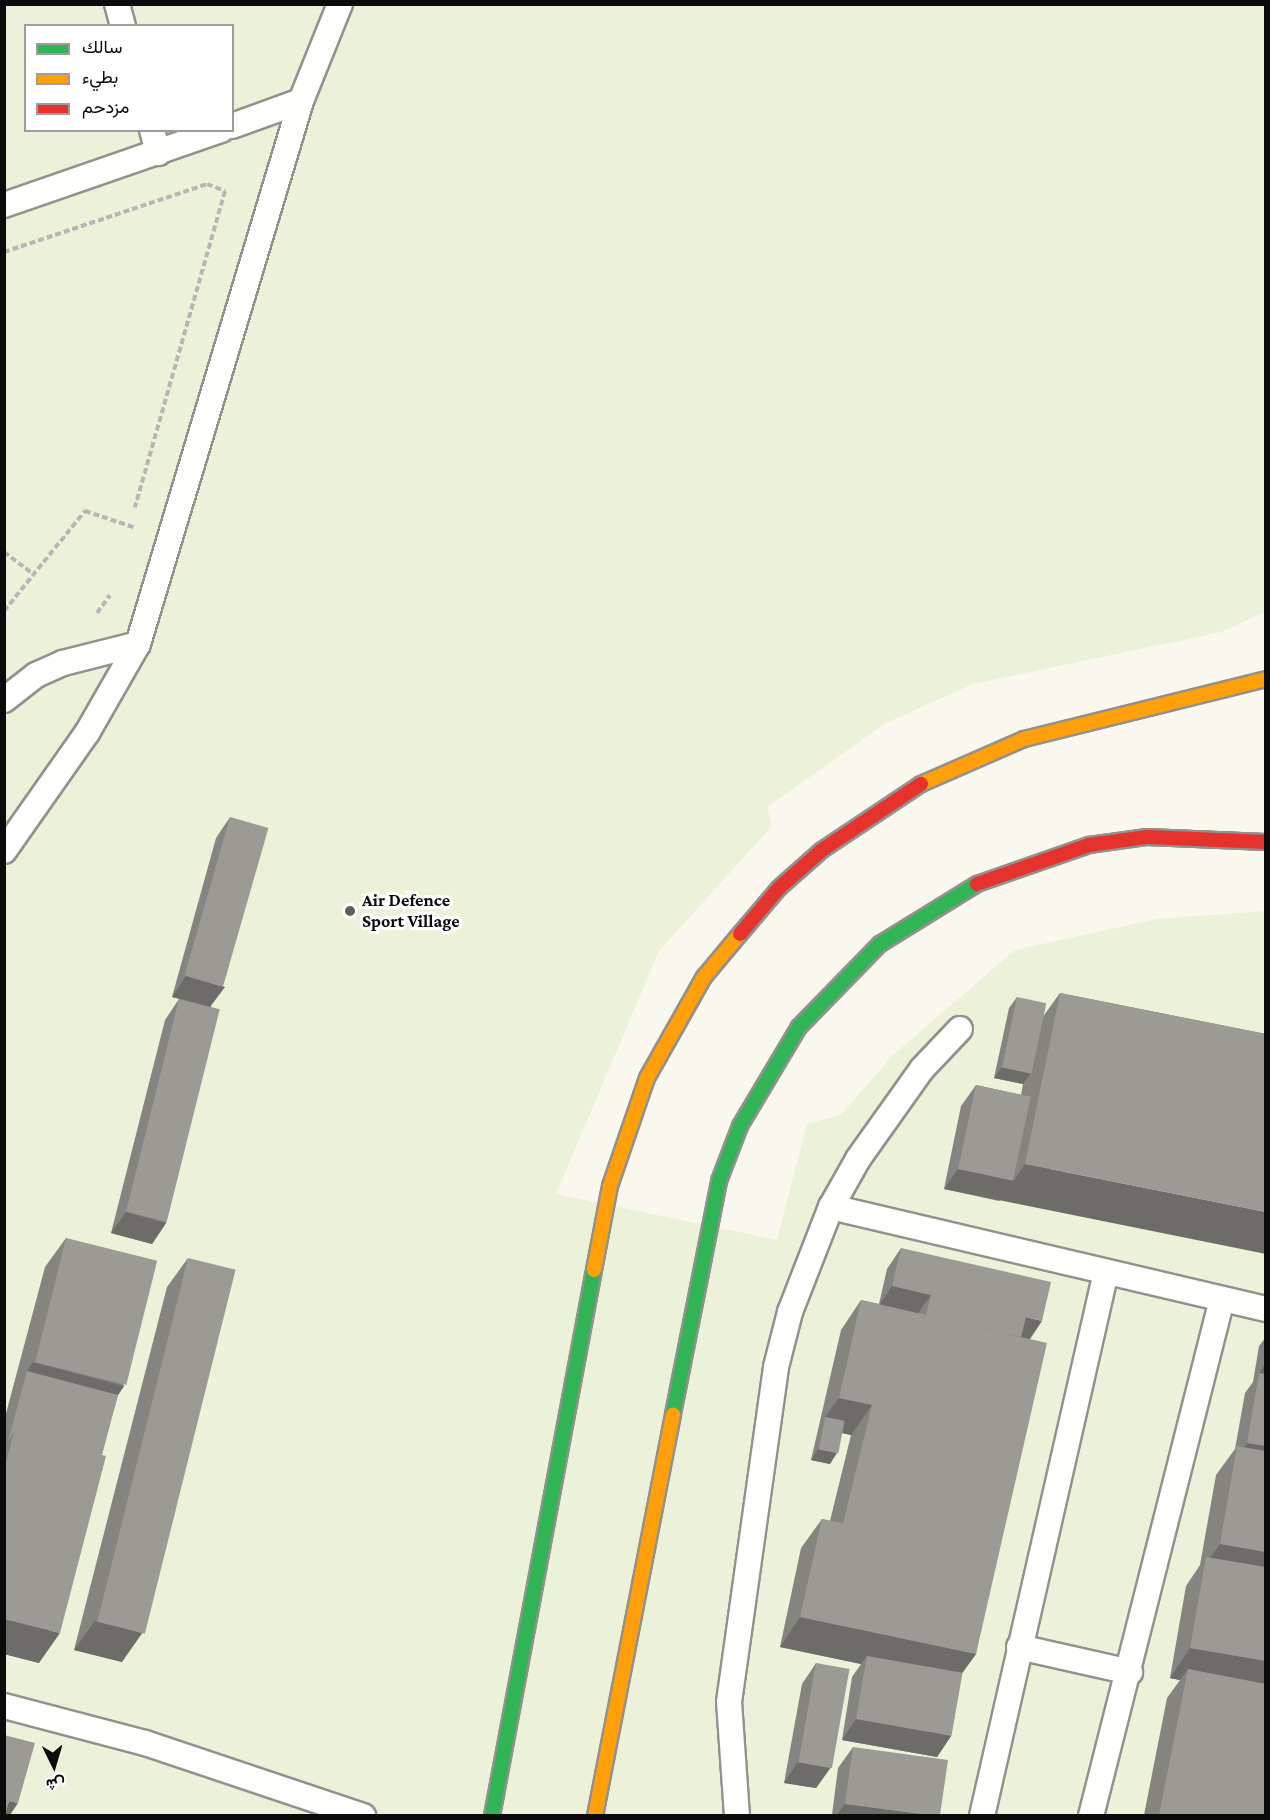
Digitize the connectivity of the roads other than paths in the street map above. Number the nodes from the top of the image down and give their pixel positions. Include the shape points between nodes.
1 (117, 4) edge
2 (340, 4) edge
3 (122, 24) edge
4 (301, 102) junction
5 (234, 125) edge
6 (210, 132) edge
7 (155, 142) edge
8 (4, 205) edge
9 (138, 644) junction
10 (1266, 679) edge
11 (4, 700) edge
12 (1266, 842) edge
13 (4, 851) edge
14 (960, 1029) dead end
15 (831, 1207) junction
16 (1106, 1272) junction
17 (1222, 1299) junction
18 (1266, 1309) edge
19 (1019, 1647) junction
20 (1130, 1672) junction
21 (4, 1707) edge
22 (363, 1815) edge
23 (492, 1815) edge
24 (595, 1815) edge
25 (737, 1815) edge
26 (982, 1815) edge
27 (1090, 1815) edge

1 - 3 lane
2 - 4 lane
4 - 5 lane
4 - 9 lane
6 - 7 lane
7 - 8 lane
9 - 11 lane via 54,667
9 - 13 lane via 87,733
10 - 23 highway via 1024,739 918,785 868,816 796,873 704,977 647,1078 610,1186
12 - 24 highway via 1147,837 1089,845 979,883 880,944 799,1027 740,1126 719,1181
14 - 15 lane via 888,1113
15 - 16 lane
15 - 25 lane via 790,1312 776,1367 729,1702
16 - 17 lane
16 - 19 lane
17 - 18 lane
17 - 20 lane
19 - 20 lane
19 - 26 lane
20 - 27 lane
21 - 22 lane via 145,1743

